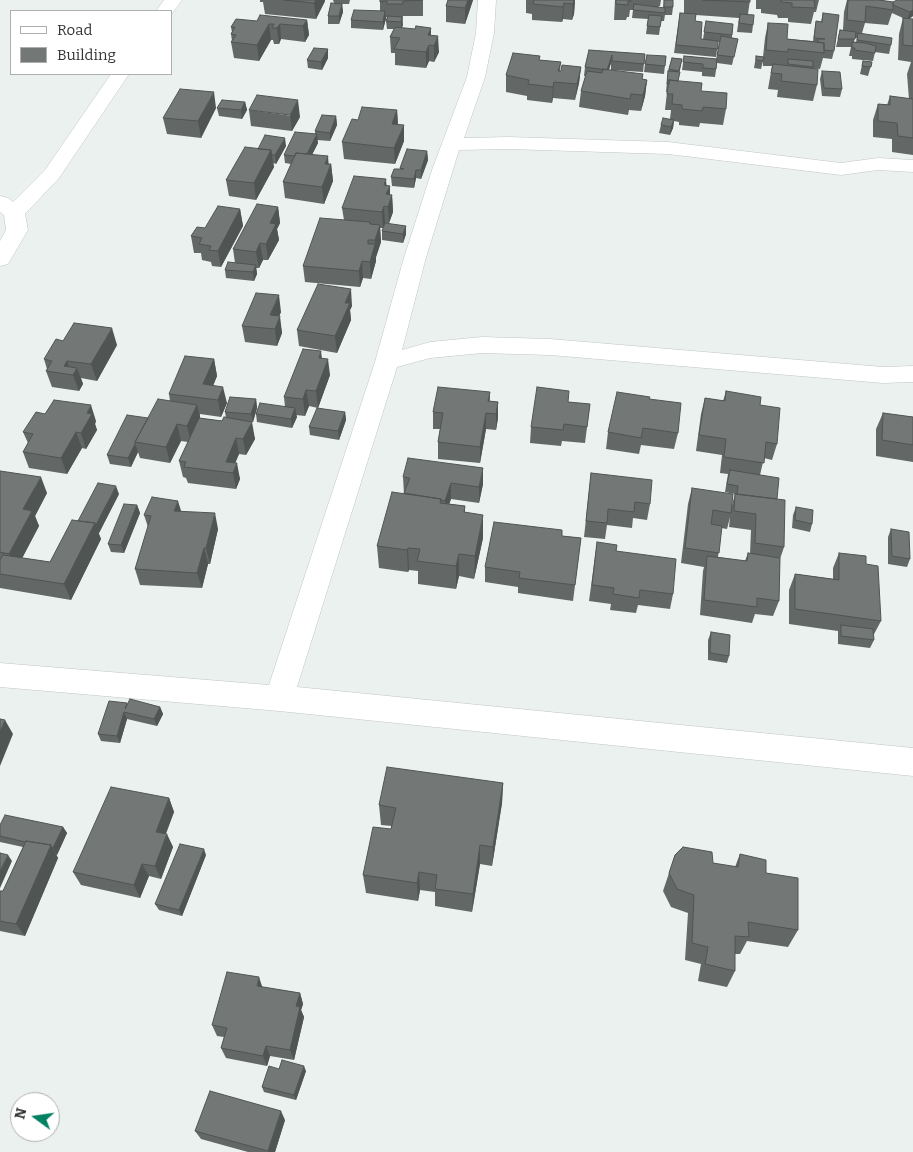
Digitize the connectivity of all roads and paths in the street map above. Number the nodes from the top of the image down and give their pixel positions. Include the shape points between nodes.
1 (173, 0) edge
2 (487, 0) edge
3 (165, 10) edge
4 (119, 75) edge
5 (451, 144) junction
6 (913, 166) edge
7 (7, 207) edge
8 (0, 258) edge
9 (387, 362) junction
10 (913, 374) edge
11 (0, 675) edge
12 (279, 698) junction
13 (913, 762) edge

1 - 3 street
2 - 5 street via 485,33 476,77
4 - 7 street via 52,174
5 - 6 street via 668,148 841,169 878,164
5 - 9 street via 414,261
7 - 8 street via 17,230
9 - 10 street via 430,350 482,345 540,346 883,375
9 - 12 street
11 - 12 street
12 - 13 street

